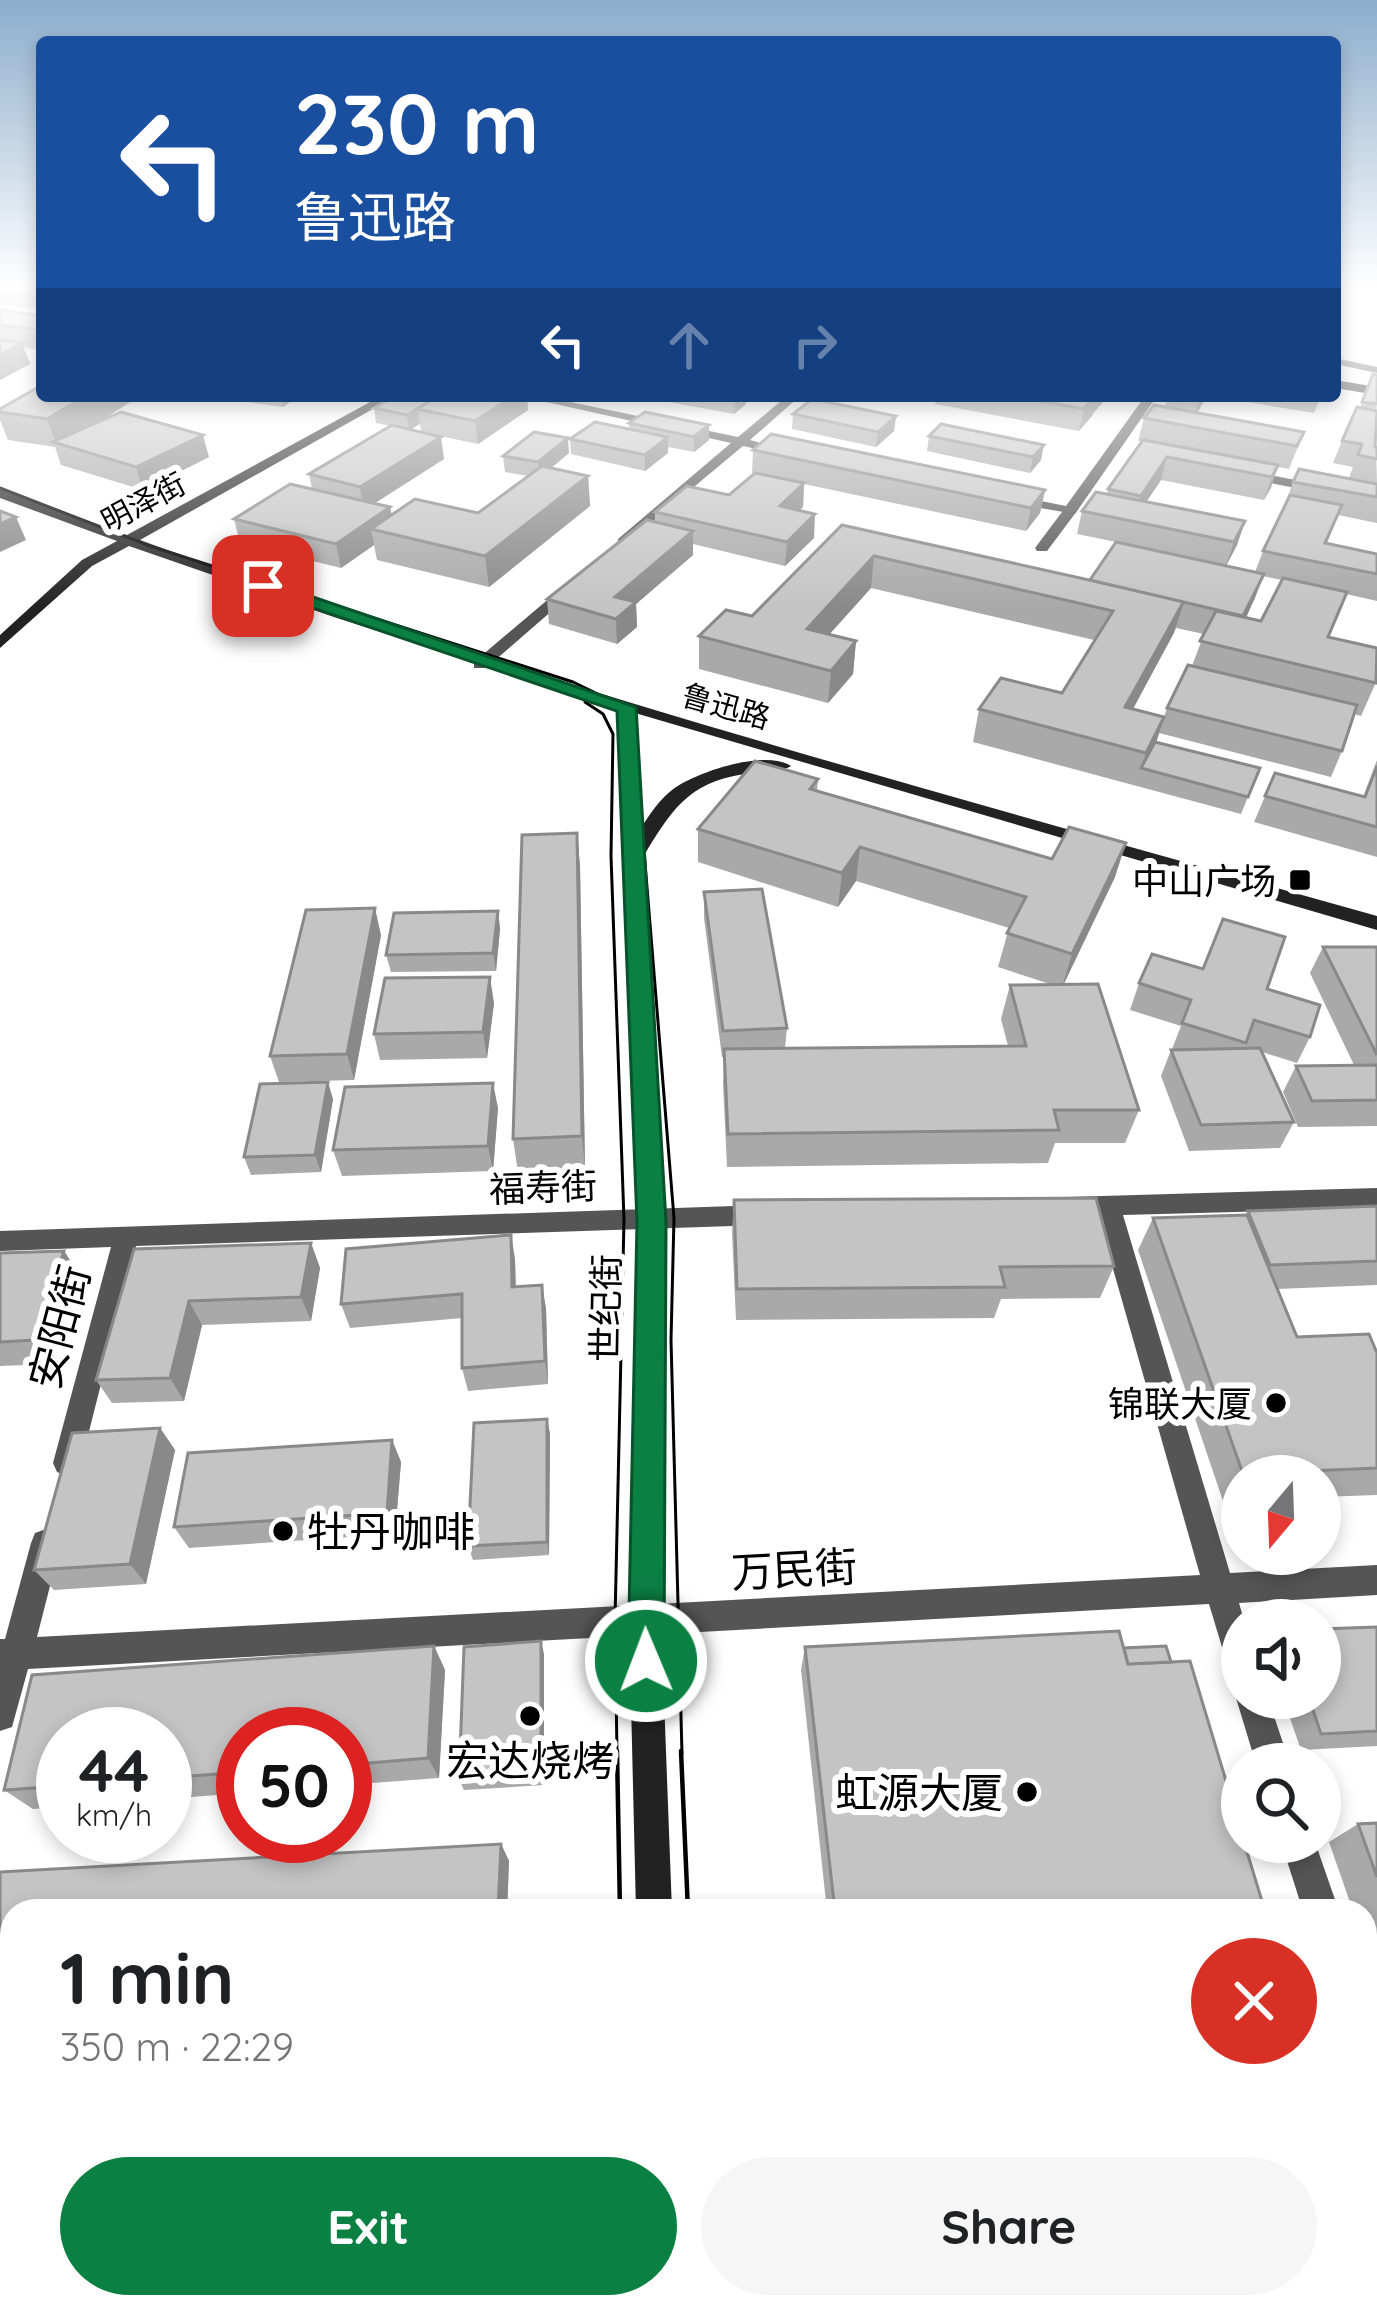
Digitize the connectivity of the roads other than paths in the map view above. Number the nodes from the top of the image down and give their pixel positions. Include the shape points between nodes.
1 (379, 402) edge
2 (554, 402) edge
3 (579, 402) edge
4 (787, 402) edge
5 (1147, 402) edge
6 (573, 406) junction
7 (739, 441) junction
8 (1114, 449) junction
9 (1136, 453) edge
10 (805, 455) edge
11 (1224, 470) edge
12 (0, 493) edge
13 (1004, 497) edge
14 (1377, 500) edge
15 (1070, 511) junction
16 (128, 542) junction
17 (616, 548) edge
18 (1042, 548) dead end
19 (581, 578) edge
20 (0, 643) edge
21 (484, 662) junction
22 (626, 707) junction
23 (839, 770) junction
24 (635, 854) junction
25 (1377, 923) edge
26 (1377, 1198) edge
27 (1108, 1206) junction
28 (1040, 1208) edge
29 (789, 1215) edge
30 (651, 1222) junction
31 (126, 1238) junction
32 (0, 1241) edge
33 (1377, 1580) edge
34 (1217, 1587) junction
35 (1221, 1600) edge
36 (644, 1619) junction
37 (8, 1654) edge
38 (0, 1715) edge
39 (1305, 1863) edge
40 (654, 1899) edge
41 (1317, 1899) edge

1 - 16 main road, 明泽街
2 - 6 street
3 - 6 street
4 - 7 street
5 - 8 street
6 - 7 street
7 - 10 street
7 - 17 street
8 - 9 street
8 - 15 street
11 - 14 street
12 - 16 main road, 鲁迅路
13 - 15 street
15 - 18 street
16 - 20 main road, 明泽街 via 87,563
16 - 21 main road, 鲁迅路
19 - 21 street
21 - 22 main road, 鲁迅路
22 - 23 main road, 鲁迅路
22 - 24 main road, 世纪街
23 - 24 main road via 756,764 703,781 669,802
23 - 25 main road, 鲁迅路
24 - 30 main road, 世纪街
26 - 27 street
27 - 28 street
27 - 34 street
29 - 30 street, 福寿街
30 - 31 street, 福寿街
30 - 36 main road, 世纪街
31 - 32 street, 福寿街
31 - 37 street, 安阳街
33 - 34 street, 万民街
34 - 35 street
34 - 36 street, 万民街
36 - 37 street, 万民街
36 - 40 main road, 世纪街
37 - 38 street, 安阳街
39 - 41 street

